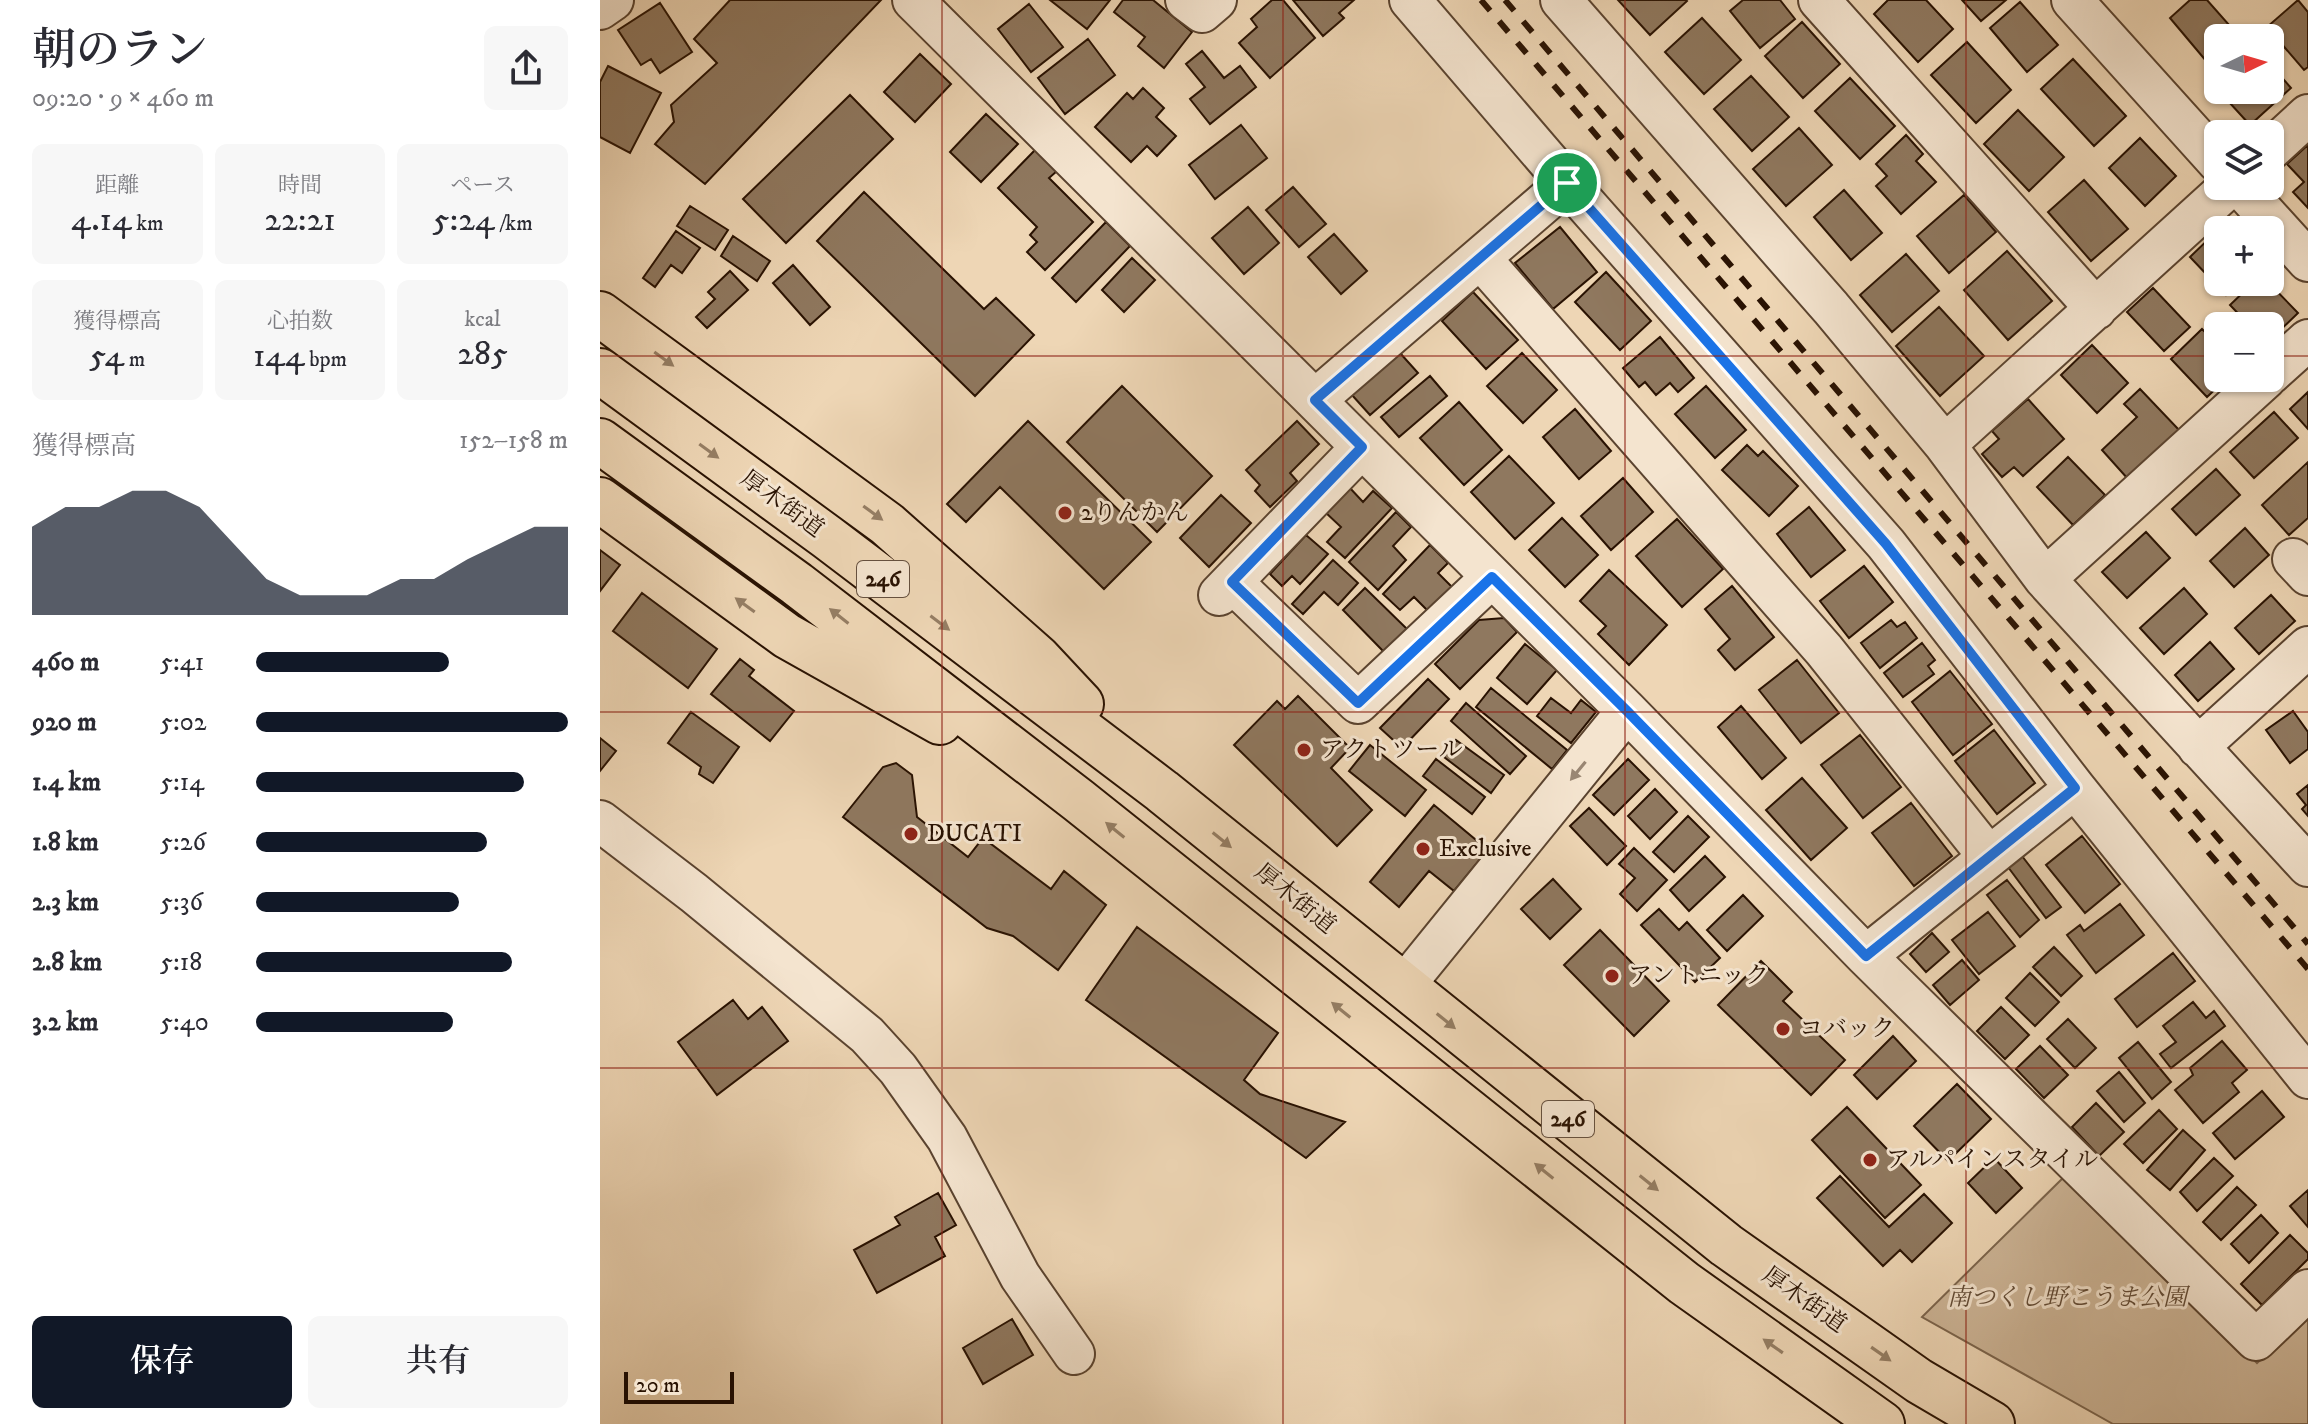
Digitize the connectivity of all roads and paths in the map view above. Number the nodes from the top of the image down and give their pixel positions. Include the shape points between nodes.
1 (613, 0) edge
2 (913, 0) edge
3 (1186, 0) edge
4 (1216, 0) edge
5 (1410, 0) edge
6 (1561, 0) edge
7 (1819, 0) edge
8 (2072, 0) edge
9 (600, 9) edge
10 (2308, 115) edge
11 (2284, 137) edge
12 (2204, 146) edge
13 (1567, 183) junction
14 (2215, 200) edge
15 (2254, 200) edge
16 (2305, 253) edge
17 (1480, 258) junction
18 (2096, 309) junction
19 (600, 314) edge
20 (2308, 340) edge
21 (2284, 362) edge
22 (601, 372) edge
23 (2250, 392) edge
24 (1315, 400) junction
25 (600, 441) edge
26 (1945, 445) junction
27 (1362, 447) junction
28 (600, 500) edge
29 (1492, 577) junction
30 (2045, 579) junction
31 (2308, 647) edge
32 (1627, 711) junction
33 (2198, 747) junction
34 (2075, 788) junction
35 (1162, 791) junction
36 (1078, 800) junction
37 (600, 821) edge
38 (1989, 857) junction
39 (2308, 866) edge
40 (1866, 956) junction
41 (1403, 987) junction
42 (2308, 1078) edge
43 (2308, 1290) edge
44 (1074, 1354) dead end
45 (1882, 1424) edge
46 (1992, 1424) edge

1 - 9 street
2 - 24 street
3 - 4 street via 1202,12
5 - 13 street
6 - 26 street
7 - 18 street
8 - 12 street
10 - 11 street
13 - 17 street
13 - 34 street via 1886,544
14 - 18 street
15 - 16 street
17 - 24 street
17 - 38 street via 1824,650
18 - 26 street
19 -> 35 highway via 887,524 1038,658
20 - 21 street
22 -> 35 highway, 厚木街道 / 246
23 - 30 street
24 - 27 street
36 -> 25 highway, 246
26 - 30 street
27 - 29 street
27 - 29 street via 1225,588 1358,703
36 -> 28 highway via 787,636
29 - 32 street
30 - 33 street
31 - 33 street
32 - 40 street
32 -> 41 street
33 - 39 street
34 - 38 street
34 - 42 street
35 -> 41 highway, 厚木街道 / 246
45 -> 36 highway, 246 via 1684,1283
37 - 44 street via 794,973 898,1069 947,1138 1020,1276
38 - 40 street
40 - 43 street via 2256,1340
41 -> 46 highway, 厚木街道 / 246 via 1726,1245 1919,1381

